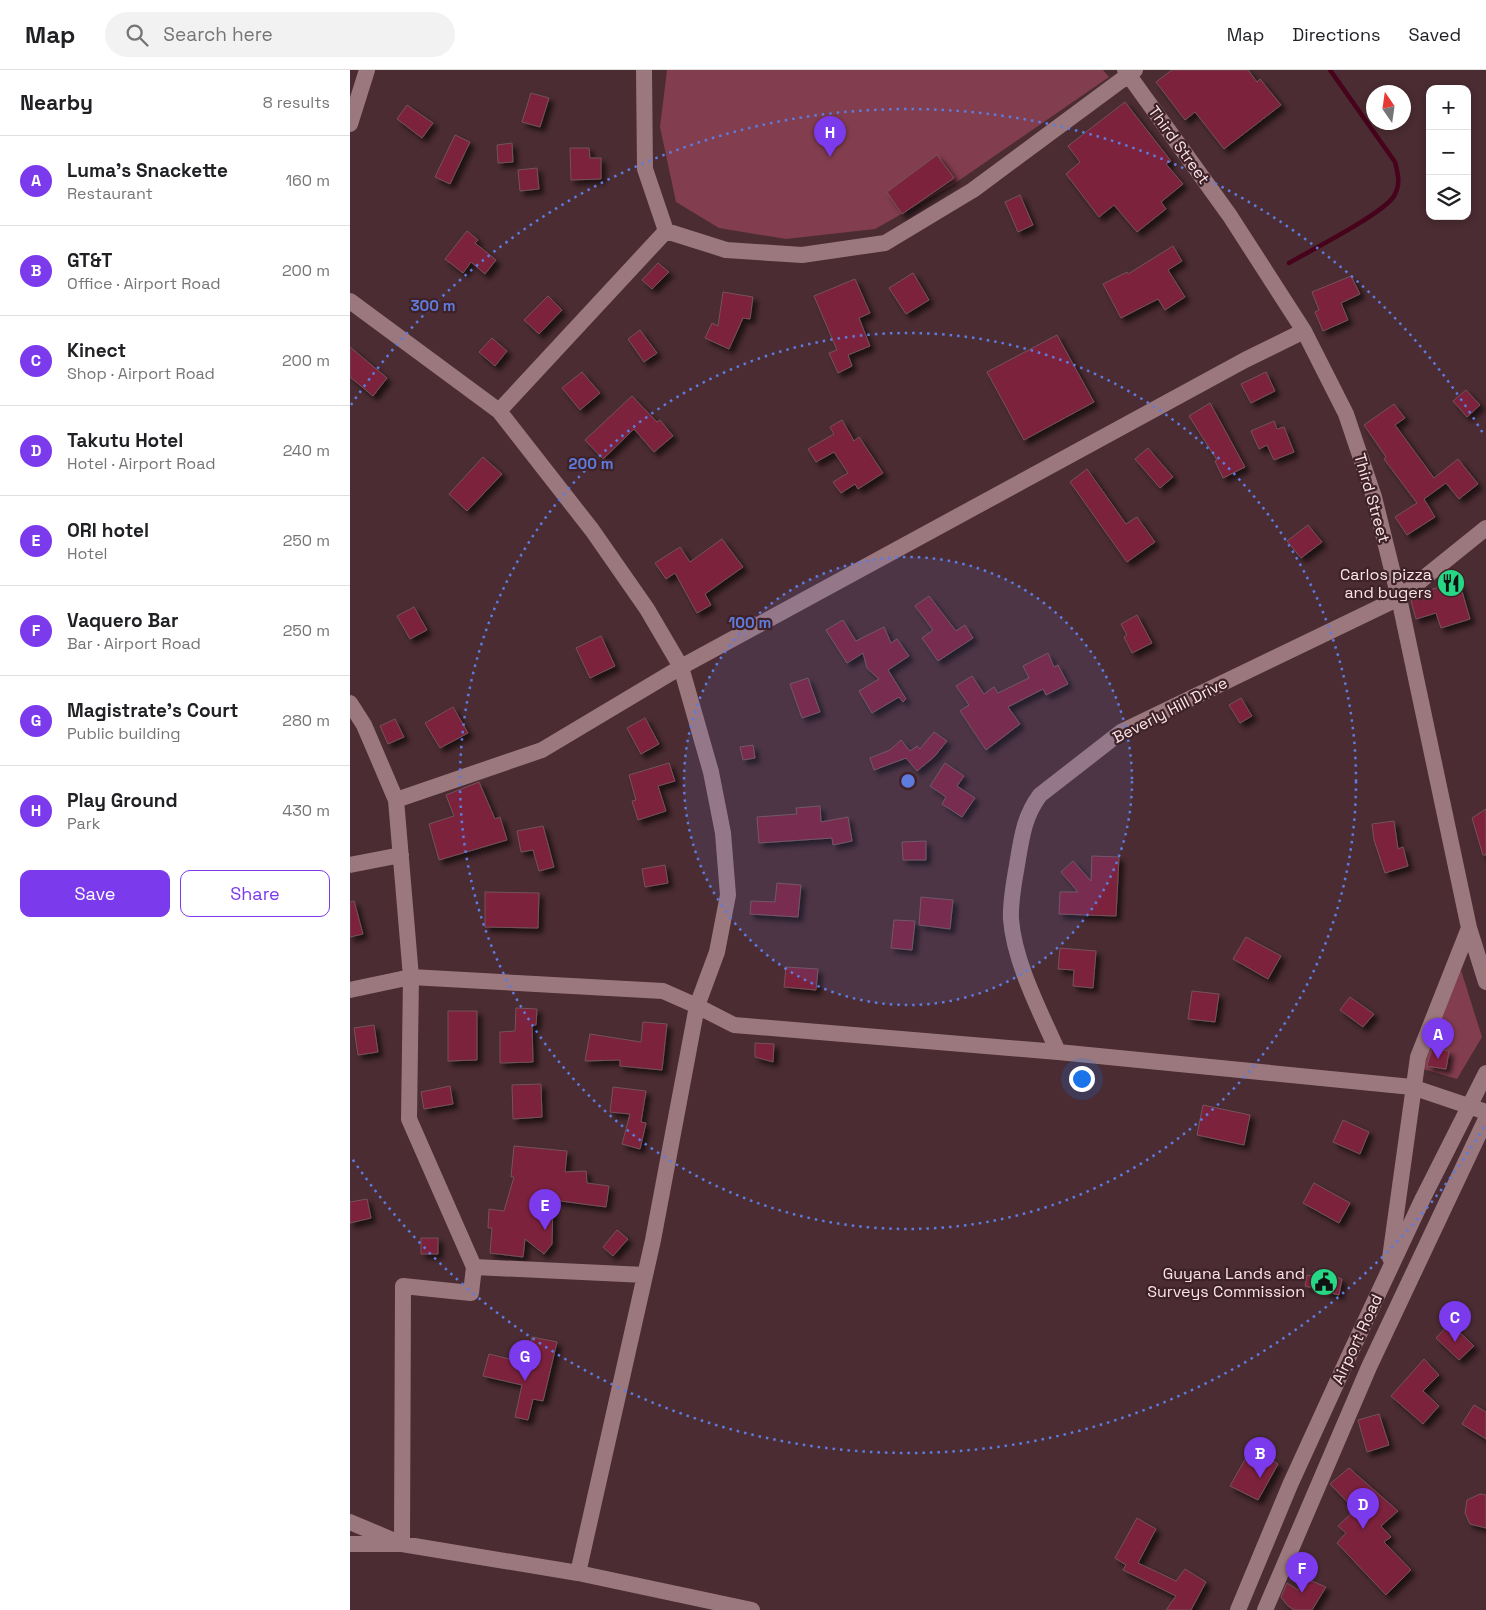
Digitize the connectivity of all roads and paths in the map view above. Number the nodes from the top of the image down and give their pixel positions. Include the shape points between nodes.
1 (367, 70) edge
2 (644, 70) edge
3 (1130, 72) edge
4 (350, 124) edge
5 (666, 231) junction
6 (350, 301) edge
7 (1304, 331) junction
8 (499, 411) junction
9 (1486, 528) edge
10 (1399, 598) junction
11 (681, 667) junction
12 (350, 703) edge
13 (396, 800) junction
14 (401, 855) junction
15 (350, 864) edge
16 (1469, 928) junction
17 (411, 977) junction
18 (1486, 982) edge
19 (350, 990) edge
20 (697, 1006) junction
21 (1058, 1052) junction
22 (1486, 1073) edge
23 (1412, 1087) junction
24 (1470, 1106) junction
25 (1486, 1112) edge
26 (1486, 1119) edge
27 (474, 1267) junction
28 (645, 1275) junction
29 (1388, 1275) junction
30 (1348, 1358) junction
31 (1370, 1367) junction
32 (350, 1522) edge
33 (350, 1544) edge
34 (402, 1544) junction
35 (578, 1573) junction
36 (752, 1610) edge
37 (1238, 1610) edge
38 (1265, 1610) edge

1 - 4 street
2 - 5 street via 645,169
3 - 5 street via 973,190 885,243 802,255 726,250
3 - 7 street, Third Street via 1230,216
5 - 8 street
6 - 8 street
7 - 10 street, Third Street via 1346,414 1374,497
7 - 11 street
8 - 11 street via 592,530 647,609
9 - 10 street, Beverly Hill Drive
10 - 16 street, Third Street
10 - 21 street, Beverly Hill Drive via 1121,732 1040,795 1023,828 1011,920 1024,975
11 - 13 street via 542,750
11 - 20 street via 723,832 728,895 716,952
12 - 13 street via 364,725
13 - 14 street
14 - 15 street
14 - 17 street
16 - 18 street, Third Street
16 - 23 street via 1418,1057
17 - 19 street
17 - 20 street via 663,991
17 - 27 street via 409,1118
20 - 21 street via 734,1025
20 - 28 street
21 - 23 street
22 - 24 street, Airport Road
23 - 24 street
23 - 29 street
24 - 25 street
24 - 29 street, Airport Road
26 - 31 street, Airport Road
27 - 28 street
27 - 34 street via 470,1293 403,1286
28 - 35 street
29 - 30 street, Airport Road
30 - 31 street
30 - 37 street, Airport Road
31 - 38 street, Airport Road
32 - 34 street
33 - 34 street
34 - 35 street
35 - 36 street

